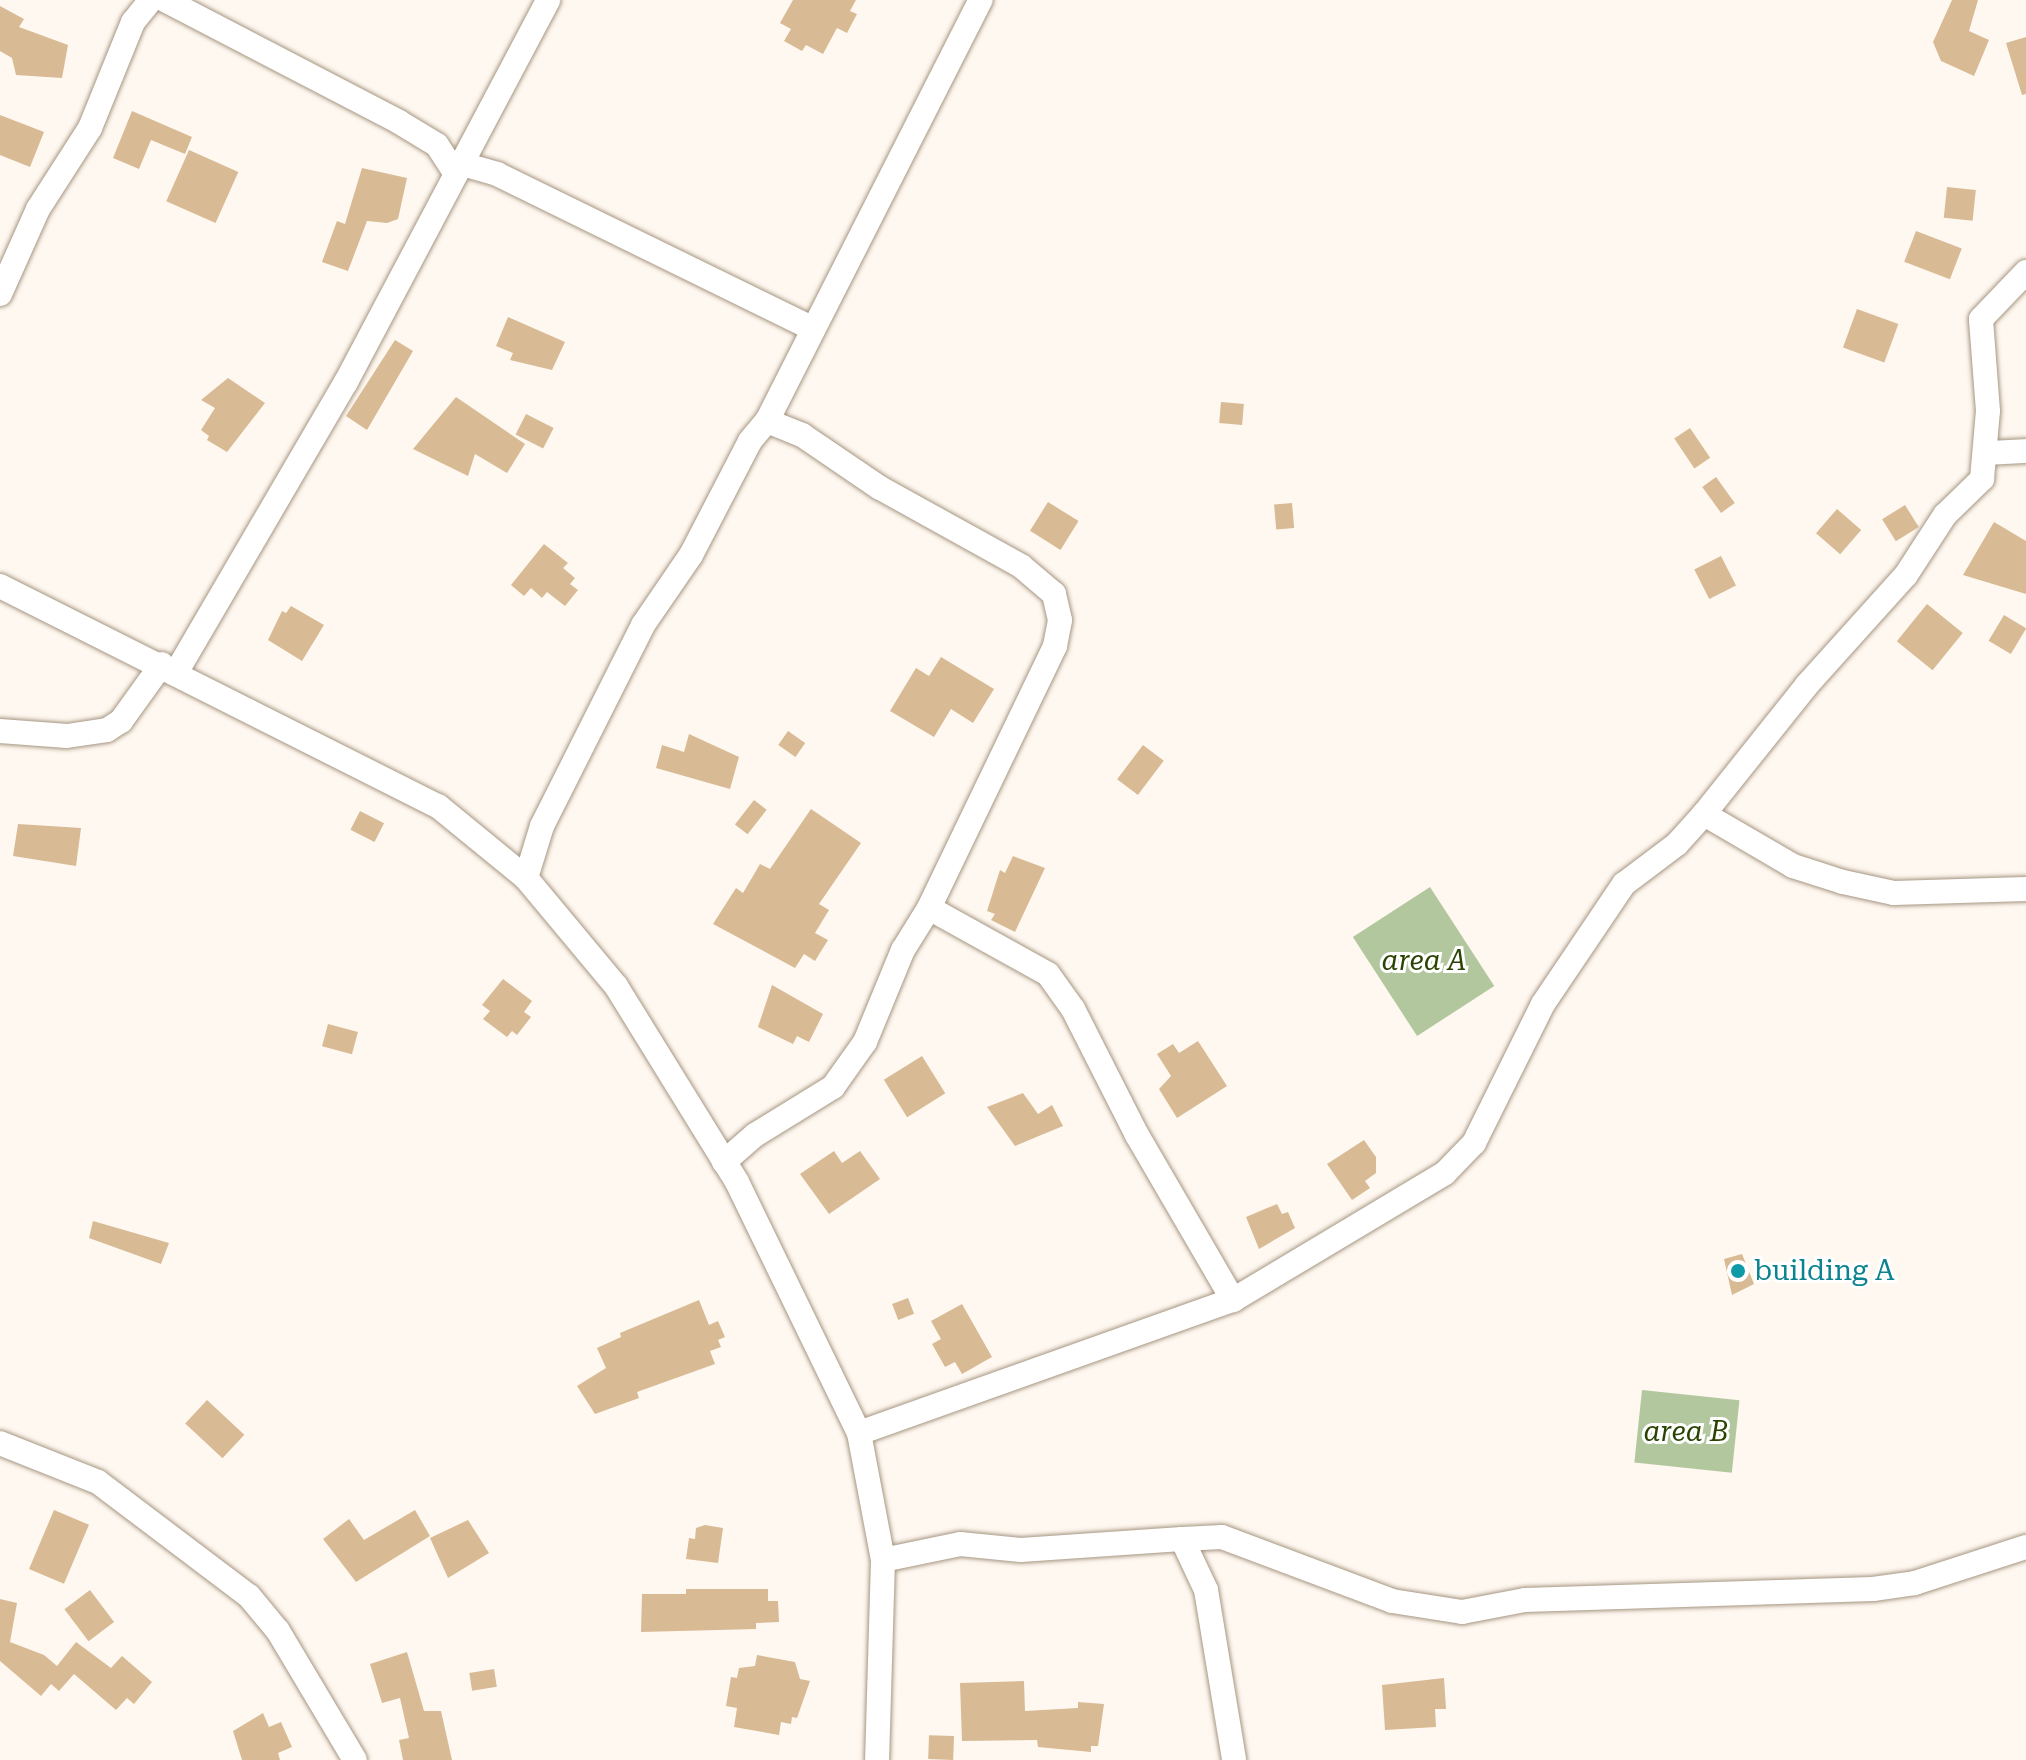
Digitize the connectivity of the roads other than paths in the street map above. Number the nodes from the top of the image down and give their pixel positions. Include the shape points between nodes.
1 (151, 0) edge
2 (165, 0) edge
3 (548, 0) edge
4 (981, 0) edge
5 (456, 167) junction
6 (2026, 272) edge
7 (0, 294) edge
8 (813, 329) junction
9 (767, 421) junction
10 (2026, 451) edge
11 (1988, 453) junction
12 (0, 586) edge
13 (170, 667) junction
14 (0, 731) edge
15 (1704, 814) junction
16 (526, 878) junction
17 (2026, 889) edge
18 (929, 908) junction
19 (724, 1162) junction
20 (1233, 1300) junction
21 (859, 1433) junction
22 (0, 1443) edge
23 (1182, 1539) junction
24 (2026, 1547) edge
25 (883, 1560) junction
26 (355, 1760) edge
27 (877, 1760) edge
28 (1234, 1760) edge

1 - 7 street via 133,22 90,128 38,209
2 - 5 street via 399,122 437,145
3 - 5 street
4 - 8 street
5 - 8 street via 508,179
5 - 13 street via 346,382
6 - 11 street via 1981,319
8 - 9 street
9 - 16 street via 750,441 691,555 643,625 542,826
9 - 18 street via 802,435 880,488 1005,556 1054,594 1060,620 1055,646
10 - 11 street
11 - 15 street via 1982,479 1945,515 1906,575 1806,686
12 - 13 street
13 - 14 street via 107,730 67,736
13 - 16 street via 438,806
15 - 17 street via 1793,866 1843,882 1894,893
15 - 20 street via 1677,844 1624,884 1543,1004 1474,1143 1445,1173
16 - 19 street via 616,986
18 - 19 street via 903,950 853,1061 833,1087 755,1135
18 - 20 street via 1048,974 1073,1009 1137,1135
19 - 21 street
20 - 21 street
21 - 25 street
22 - 26 street via 98,1482 249,1596 278,1631
23 - 24 street via 1222,1537 1392,1601 1462,1612 1539,1600 1873,1589 1915,1583
23 - 25 street via 1021,1550 960,1544
23 - 28 street via 1206,1590
25 - 27 street

